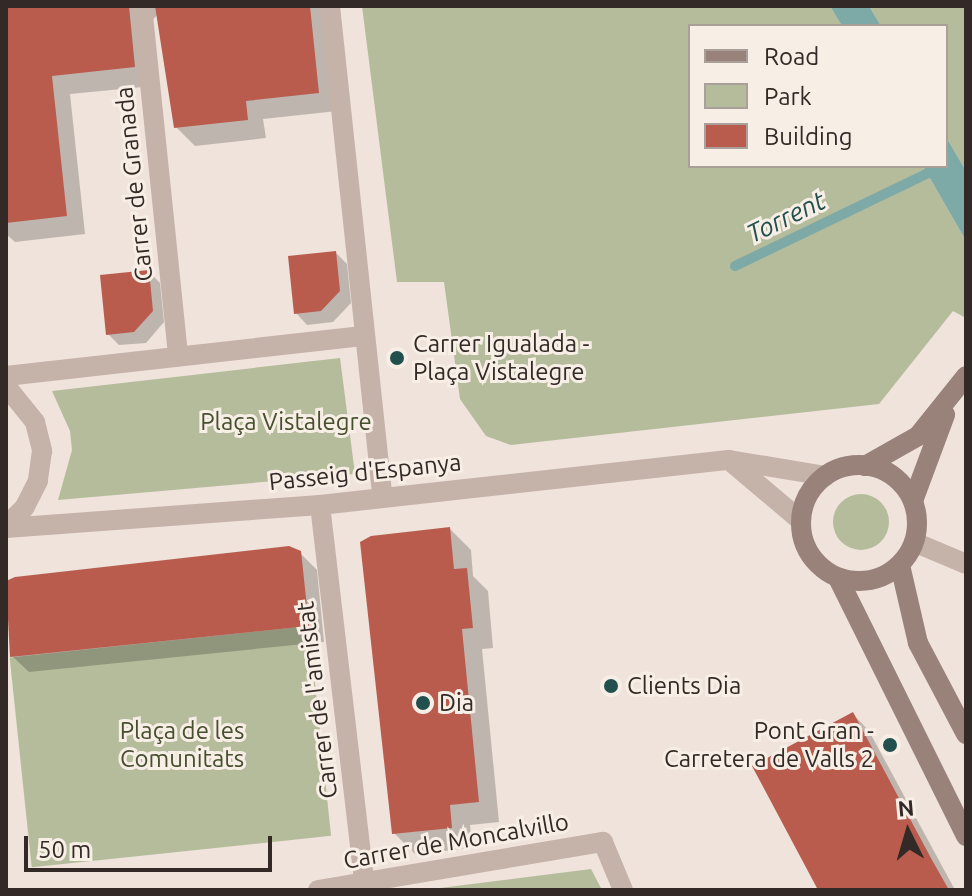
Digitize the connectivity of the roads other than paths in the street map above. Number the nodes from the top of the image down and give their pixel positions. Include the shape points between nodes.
1 (142, 6) edge
2 (330, 6) edge
3 (365, 336) junction
4 (178, 356) junction
5 (6, 376) edge
6 (961, 383) edge
7 (6, 386) edge
8 (729, 460) junction
9 (865, 466) junction
10 (826, 476) junction
11 (382, 496) junction
12 (913, 501) junction
13 (320, 505) junction
14 (800, 520) junction
15 (6, 527) edge
16 (914, 542) junction
17 (966, 564) edge
18 (900, 565) junction
19 (838, 578) junction
20 (966, 734) edge
21 (966, 836) edge
22 (364, 888) edge
23 (318, 890) edge
24 (623, 890) edge

1 - 4 street, Carrer de Granada
2 - 3 street
3 - 4 street
3 - 11 street
4 - 5 street
6 - 9 street via 918,436
6 - 12 street
7 - 15 street, Passeig d'Espanya via 35,422 42,451 38,481
8 - 10 street, Passeig d'Espanya
8 - 11 street, Passeig d'Espanya
8 - 14 street
9 - 10 street
9 - 12 street via 889,473
10 - 14 street via 808,495
11 - 13 street, Passeig d'Espanya
12 - 16 street
13 - 15 street, Passeig d'Espanya
13 - 22 street, Carrer de l'amistat
14 - 19 street via 810,555
16 - 17 street
16 - 18 street
18 - 19 street via 871,580
18 - 20 street via 918,643
19 - 21 street
22 - 23 street, Carrer de Moncalvillo
22 - 24 street, Carrer de Moncalvillo via 603,842

